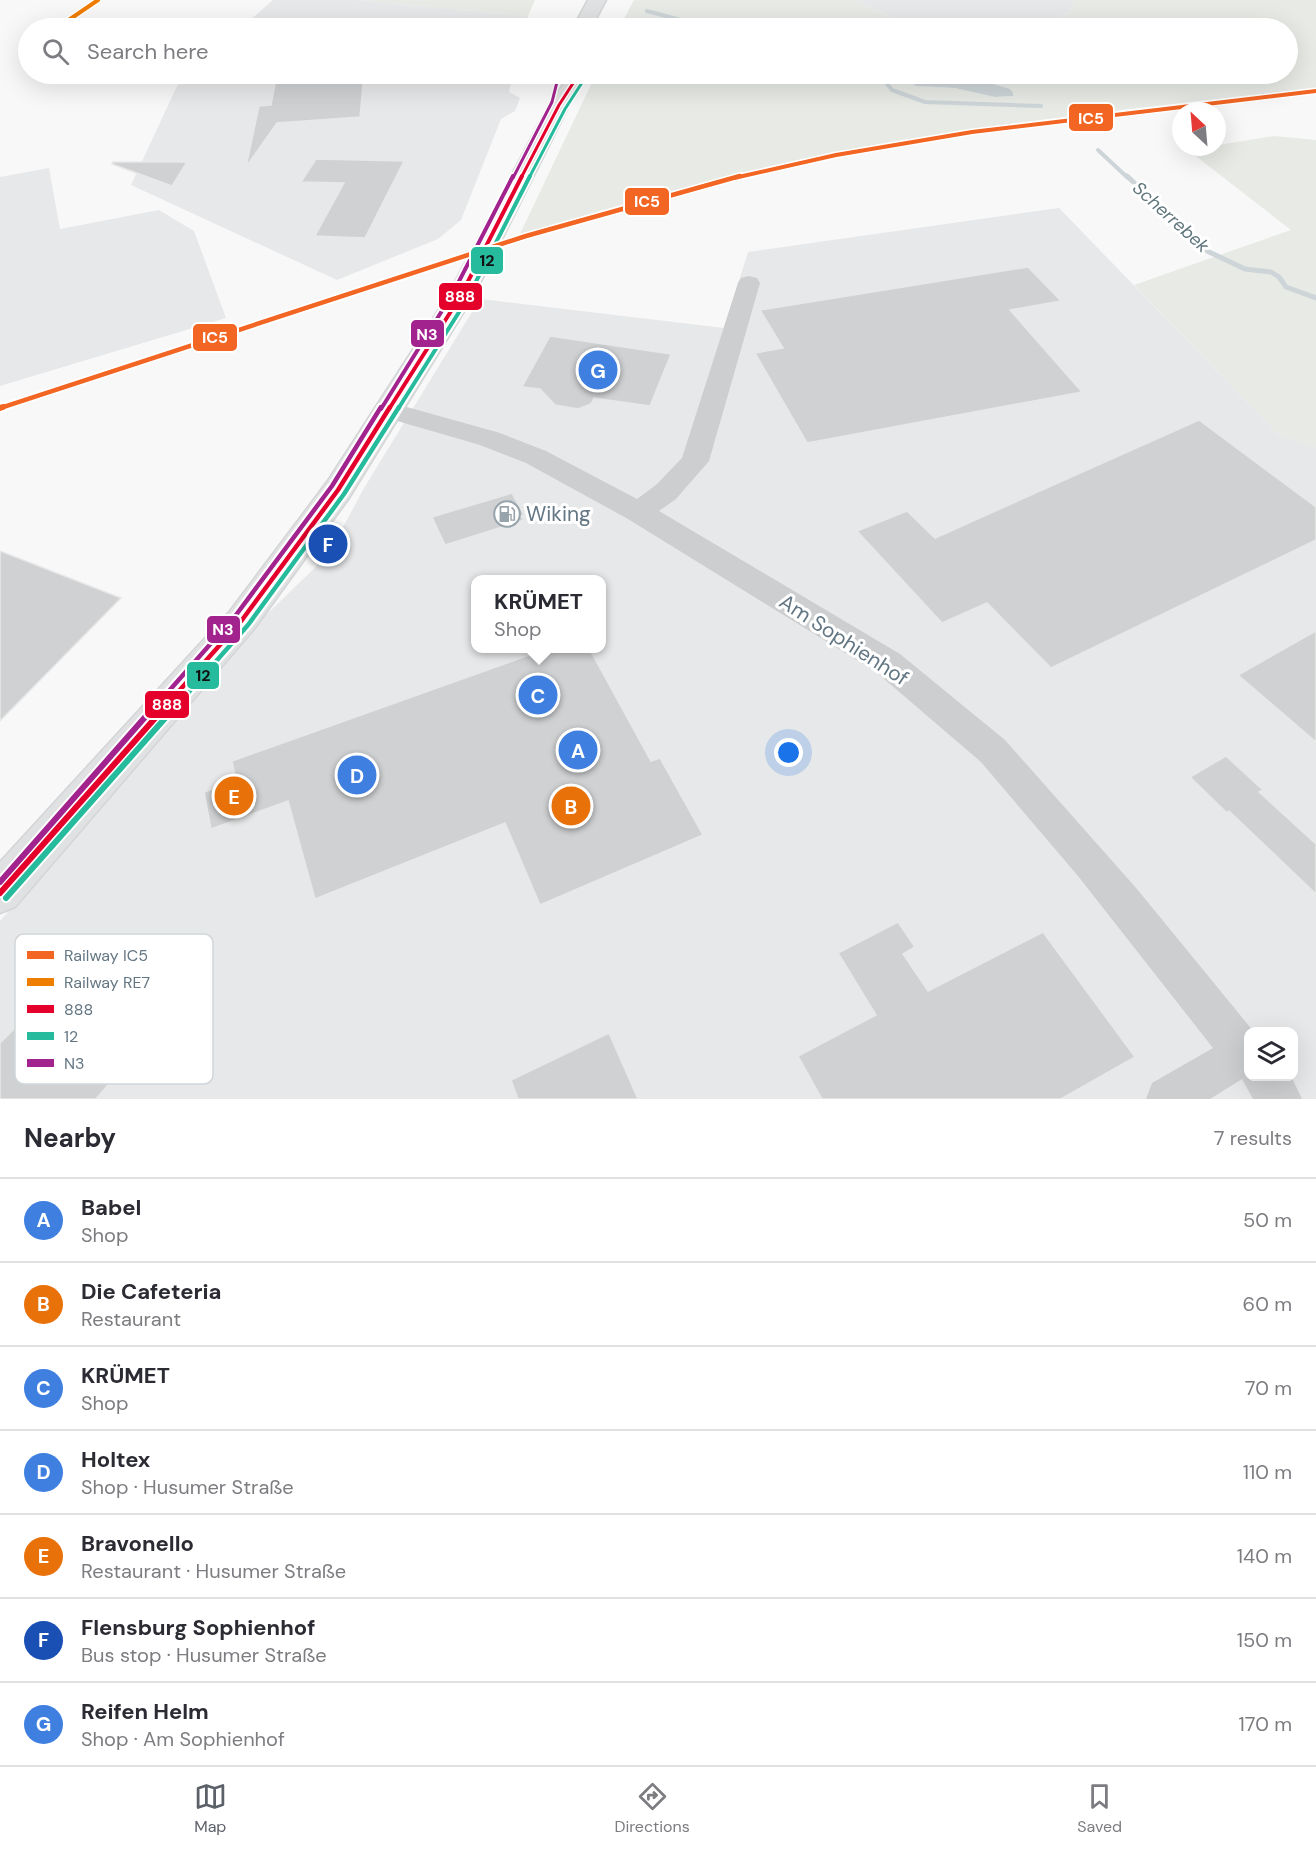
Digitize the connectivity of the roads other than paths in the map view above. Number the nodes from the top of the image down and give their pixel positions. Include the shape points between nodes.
1 (597, 0) edge
2 (587, 18) edge
3 (564, 84) edge
4 (573, 84) edge
5 (559, 105) junction
6 (749, 283) dead end
7 (389, 410) junction
8 (638, 512) junction
9 (0, 893) edge
10 (1244, 1053) edge
11 (1244, 1066) edge
12 (1266, 1081) edge
13 (1168, 1099) edge
14 (1280, 1099) edge

1 - 2 main road
3 - 5 main road
4 - 5 main road
5 - 7 main road via 460,297
6 - 8 street via 695,461 666,492
7 - 8 street, Am Sophienhof via 490,439 536,457
7 - 9 main road via 338,490 242,620
8 - 10 street, Am Sophienhof via 888,663 993,751 1072,839
11 - 13 street
12 - 14 street, Am Sophienhof

